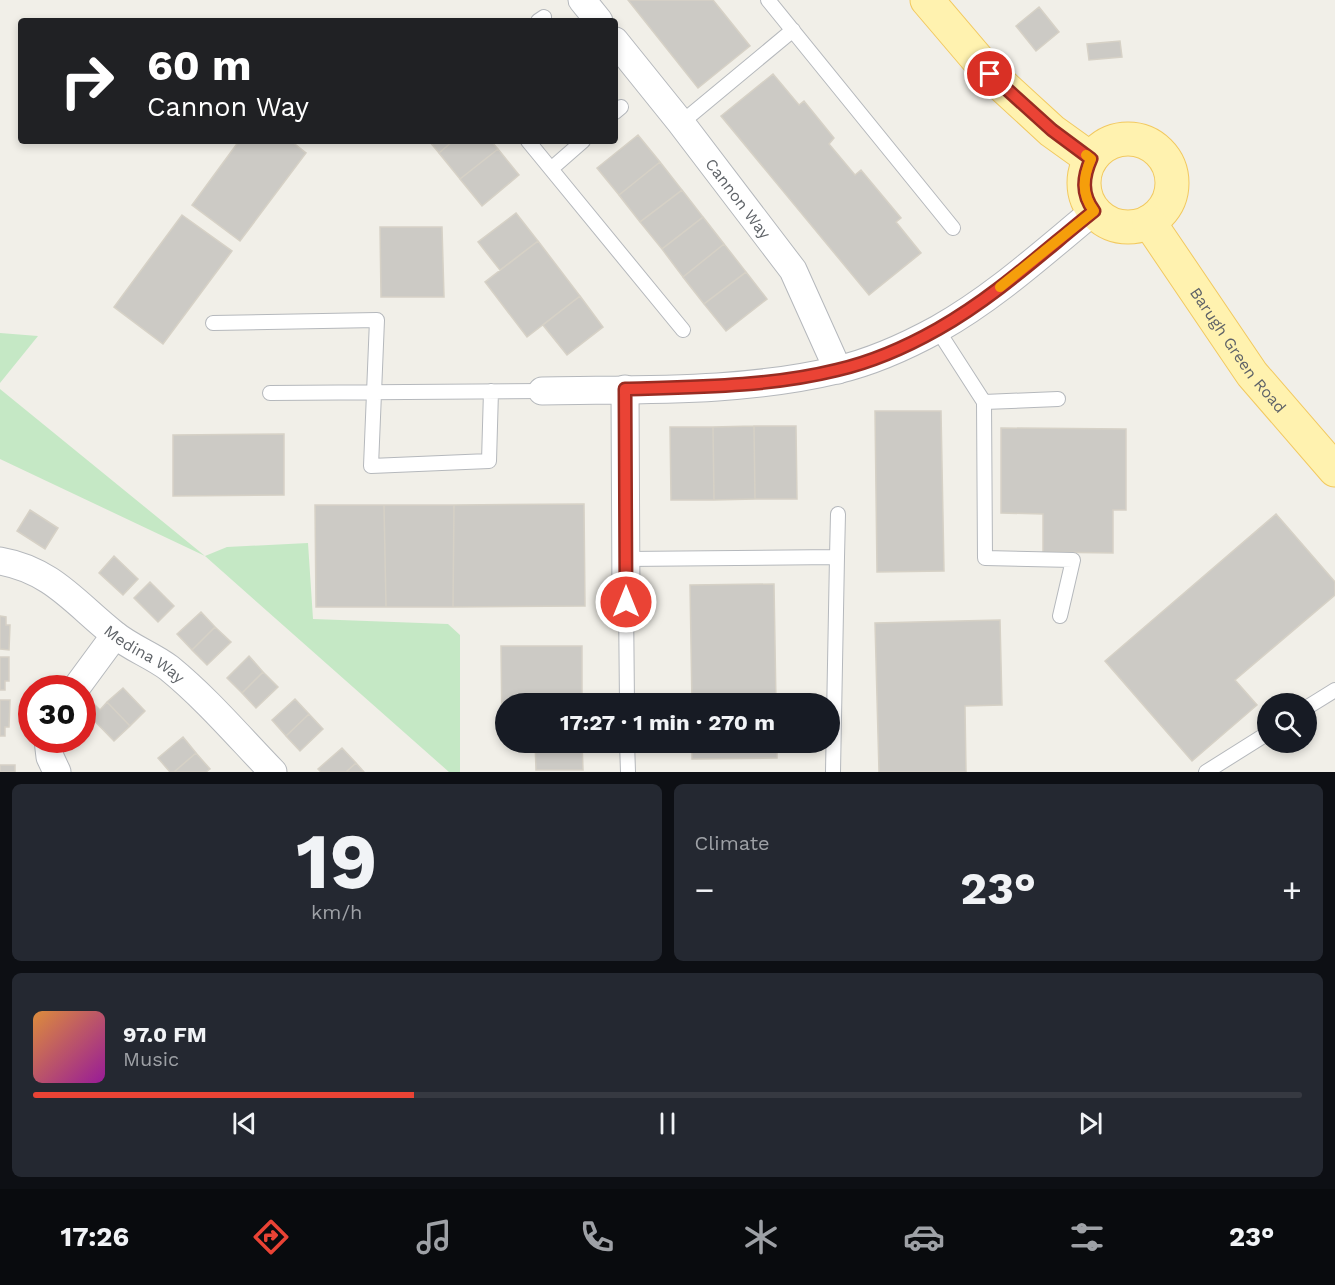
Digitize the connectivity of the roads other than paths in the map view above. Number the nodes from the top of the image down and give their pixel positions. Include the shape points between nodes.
1 (582, 0) edge
2 (768, 0) edge
3 (927, 0) edge
4 (597, 18) edge
5 (793, 30) junction
6 (618, 45) edge
7 (681, 123) junction
8 (530, 144) edge
9 (580, 144) edge
10 (1091, 159) junction
11 (551, 170) junction
12 (1094, 211) junction
13 (1149, 222) junction
14 (953, 228) dead end
15 (213, 323) dead end
16 (937, 329) junction
17 (683, 330) dead end
18 (838, 370) junction
19 (625, 389) junction
20 (491, 391) junction
21 (542, 391) joint
22 (374, 392) junction
23 (270, 393) dead end
24 (1058, 399) dead end
25 (984, 402) junction
26 (1335, 470) edge
27 (838, 514) dead end
28 (837, 557) junction
29 (626, 560) junction
30 (0, 561) edge
31 (626, 602) joint
32 (1060, 616) dead end
33 (115, 635) junction
34 (86, 675) edge
35 (1335, 690) edge
36 (627, 693) edge
37 (1317, 701) edge
38 (1257, 740) edge
39 (50, 753) edge
40 (627, 753) edge
41 (57, 772) edge
42 (273, 772) edge
43 (628, 772) edge
44 (833, 772) edge
45 (1206, 772) edge

1 - 4 street
2 - 5 lane
3 - 10 main road via 990,74
5 - 7 lane
5 - 14 lane
6 - 7 street, Cannon Way
7 - 18 street, Cannon Way via 793,270
8 - 11 lane
9 - 11 lane
10 - 12 main road via 1084,181
10 - 13 main road via 1113,141 1142,141 1155,147 1170,168 1172,193 1163,210
11 - 17 lane
12 - 13 main road via 1123,227
12 - 16 street via 992,293
13 - 26 main road, Barugh Green Road via 1252,374
15 - 22 lane via 377,320
16 - 18 street
16 - 25 lane
18 - 19 street via 746,385
19 - 21 street
19 - 29 street
20 - 21 lane
20 - 22 lane
20 - 22 lane via 489,461 371,466
22 - 23 lane
24 - 25 lane
25 - 32 lane via 985,558 1073,560
27 - 28 lane
28 - 29 lane
28 - 44 lane
29 - 31 street
30 - 33 street, Medina Way via 42,575
31 - 36 lane
33 - 34 street
33 - 42 street, Medina Way via 167,667 207,702
35 - 37 lane
38 - 45 lane
39 - 41 street
40 - 43 lane

